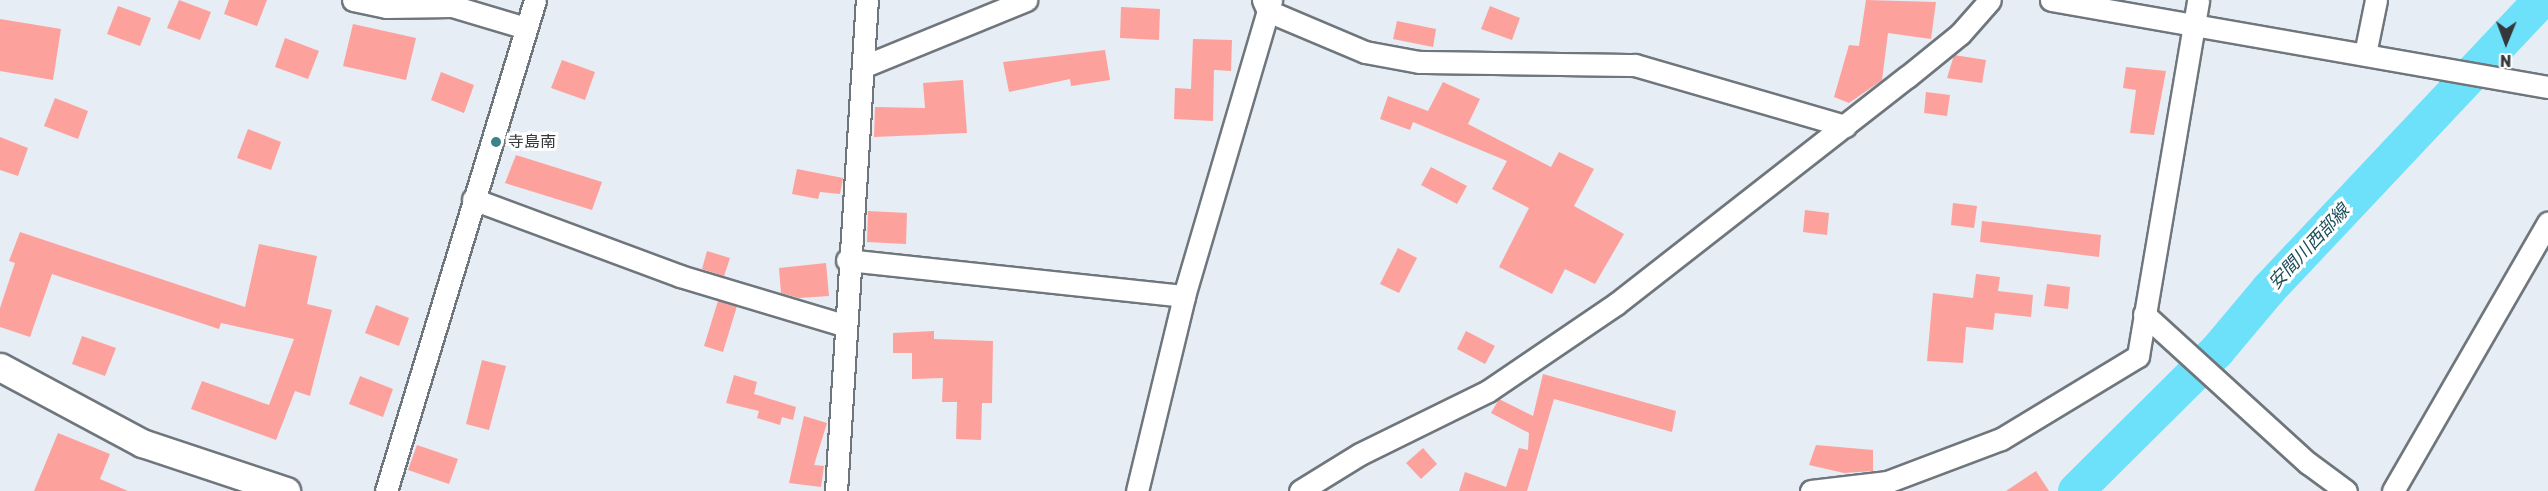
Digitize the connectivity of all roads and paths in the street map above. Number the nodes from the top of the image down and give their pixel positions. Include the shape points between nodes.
1 (352, 0) edge
2 (535, 0) edge
3 (867, 0) edge
4 (1026, 0) edge
5 (1990, 0) edge
6 (2051, 0) edge
7 (2198, 0) edge
8 (2376, 0) edge
9 (1267, 4) edge
10 (1976, 8) edge
11 (2194, 26) junction
12 (526, 28) junction
13 (2365, 54) junction
14 (867, 65) junction
15 (2548, 87) edge
16 (1845, 126) junction
17 (473, 199) junction
18 (2548, 223) edge
19 (847, 260) junction
20 (1184, 296) junction
21 (2144, 314) junction
22 (843, 325) junction
23 (0, 367) edge
24 (286, 491) edge
25 (386, 491) edge
26 (836, 491) edge
27 (1137, 491) edge
28 (1300, 491) edge
29 (1810, 491) edge
30 (2346, 491) edge
31 (2393, 491) edge

1 - 12 street via 386,7 453,6
2 - 12 street
3 - 14 street
4 - 14 street
5 - 10 street
6 - 11 street
7 - 11 street
8 - 13 street
9 - 16 street via 1365,52 1396,59 1635,65
9 - 20 street
10 - 16 street
11 - 13 street
11 - 21 street
12 - 17 street
13 - 15 street
14 - 19 street
16 - 28 street via 1532,362
17 - 22 street via 680,276
17 - 25 street
18 - 31 street
19 - 20 street
19 - 22 street
20 - 27 street
21 - 29 street via 2138,356 2001,439 1887,482
21 - 30 street via 2308,464
22 - 26 street
23 - 24 main road via 142,443

